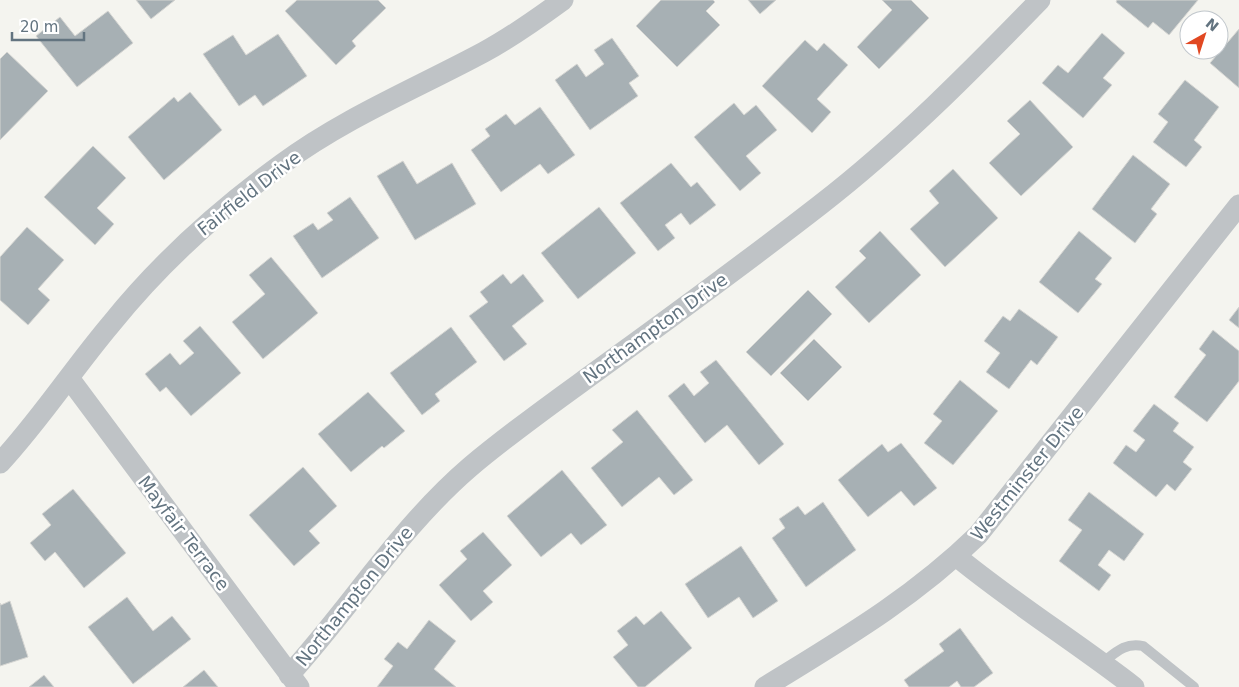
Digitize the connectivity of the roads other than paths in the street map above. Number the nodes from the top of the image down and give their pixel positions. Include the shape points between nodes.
1 (563, 0) edge
2 (1040, 0) edge
3 (1239, 205) edge
4 (69, 378) junction
5 (0, 463) edge
6 (956, 556) junction
7 (1102, 662) junction
8 (294, 681) edge
9 (765, 687) edge
10 (1134, 687) edge
11 (1194, 687) edge

1 - 4 street, Fairfield Drive via 485,52 328,134 283,163 213,218 171,257 111,323
2 - 8 street, Northampton Drive via 943,98 822,203 469,468 394,546 316,646
3 - 6 street, Westminster Drive via 999,511
4 - 5 street, Fairfield Drive
4 - 8 street, Mayfair Terrace
6 - 7 street via 1029,613
6 - 9 street, Westminster Drive via 885,613
7 - 10 street
7 - 11 lane via 1121,648 1133,644 1143,646

